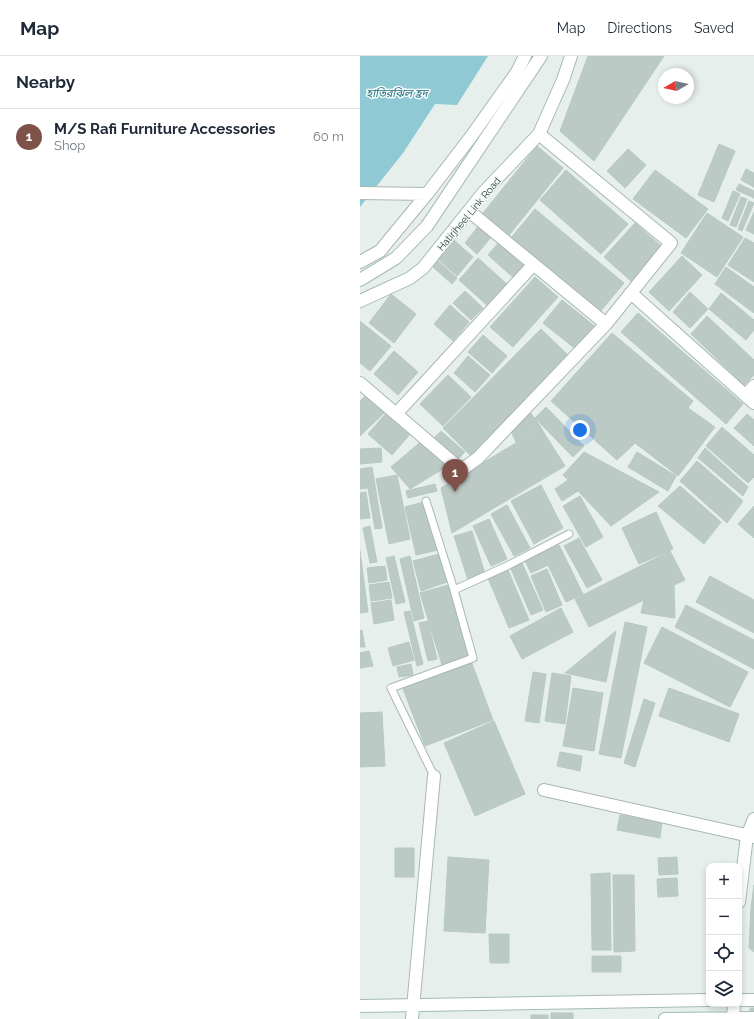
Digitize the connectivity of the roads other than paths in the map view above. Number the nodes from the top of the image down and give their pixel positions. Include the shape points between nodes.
1 (525, 56) edge
2 (541, 56) edge
3 (571, 56) edge
4 (539, 134) junction
5 (360, 193) edge
6 (427, 194) junction
7 (469, 212) junction
8 (360, 262) edge
9 (533, 265) junction
10 (360, 280) edge
11 (631, 293) junction
12 (360, 301) edge
13 (606, 324) junction
14 (360, 383) edge
15 (754, 386) edge
16 (750, 399) edge
17 (396, 414) junction
18 (426, 501) dead end
19 (569, 534) dead end
20 (454, 590) junction
21 (434, 776) joint
22 (544, 790) dead end
23 (754, 819) edge
24 (751, 837) edge
25 (740, 899) edge
26 (706, 1000) edge
27 (742, 1000) edge
28 (754, 1000) edge
29 (413, 1005) junction
30 (360, 1006) edge
31 (734, 1007) edge
32 (754, 1018) edge
33 (412, 1019) edge
34 (665, 1019) edge
35 (734, 1019) edge

1 - 6 street via 517,72
2 - 10 street via 427,226 396,258
3 - 4 street, Hatirjheel Link Road via 564,80
4 - 7 street, Hatirjheel Link Road via 483,193
4 - 11 street via 671,243
5 - 6 street
6 - 8 street via 380,251
7 - 9 street
7 - 12 street, Hatirjheel Link Road via 423,268 410,278
9 - 13 street
9 - 17 street
11 - 13 street
11 - 16 street
13 - 17 street via 478,458 464,468 457,466
14 - 17 street
15 - 16 street
18 - 20 lane
19 - 20 lane
20 - 21 lane via 473,658 391,688
21 - 29 street
22 - 24 street
23 - 24 street
24 - 25 street
26 - 29 street
27 - 28 street
29 - 30 street
29 - 33 street
31 - 35 street
32 - 35 street
34 - 35 street

